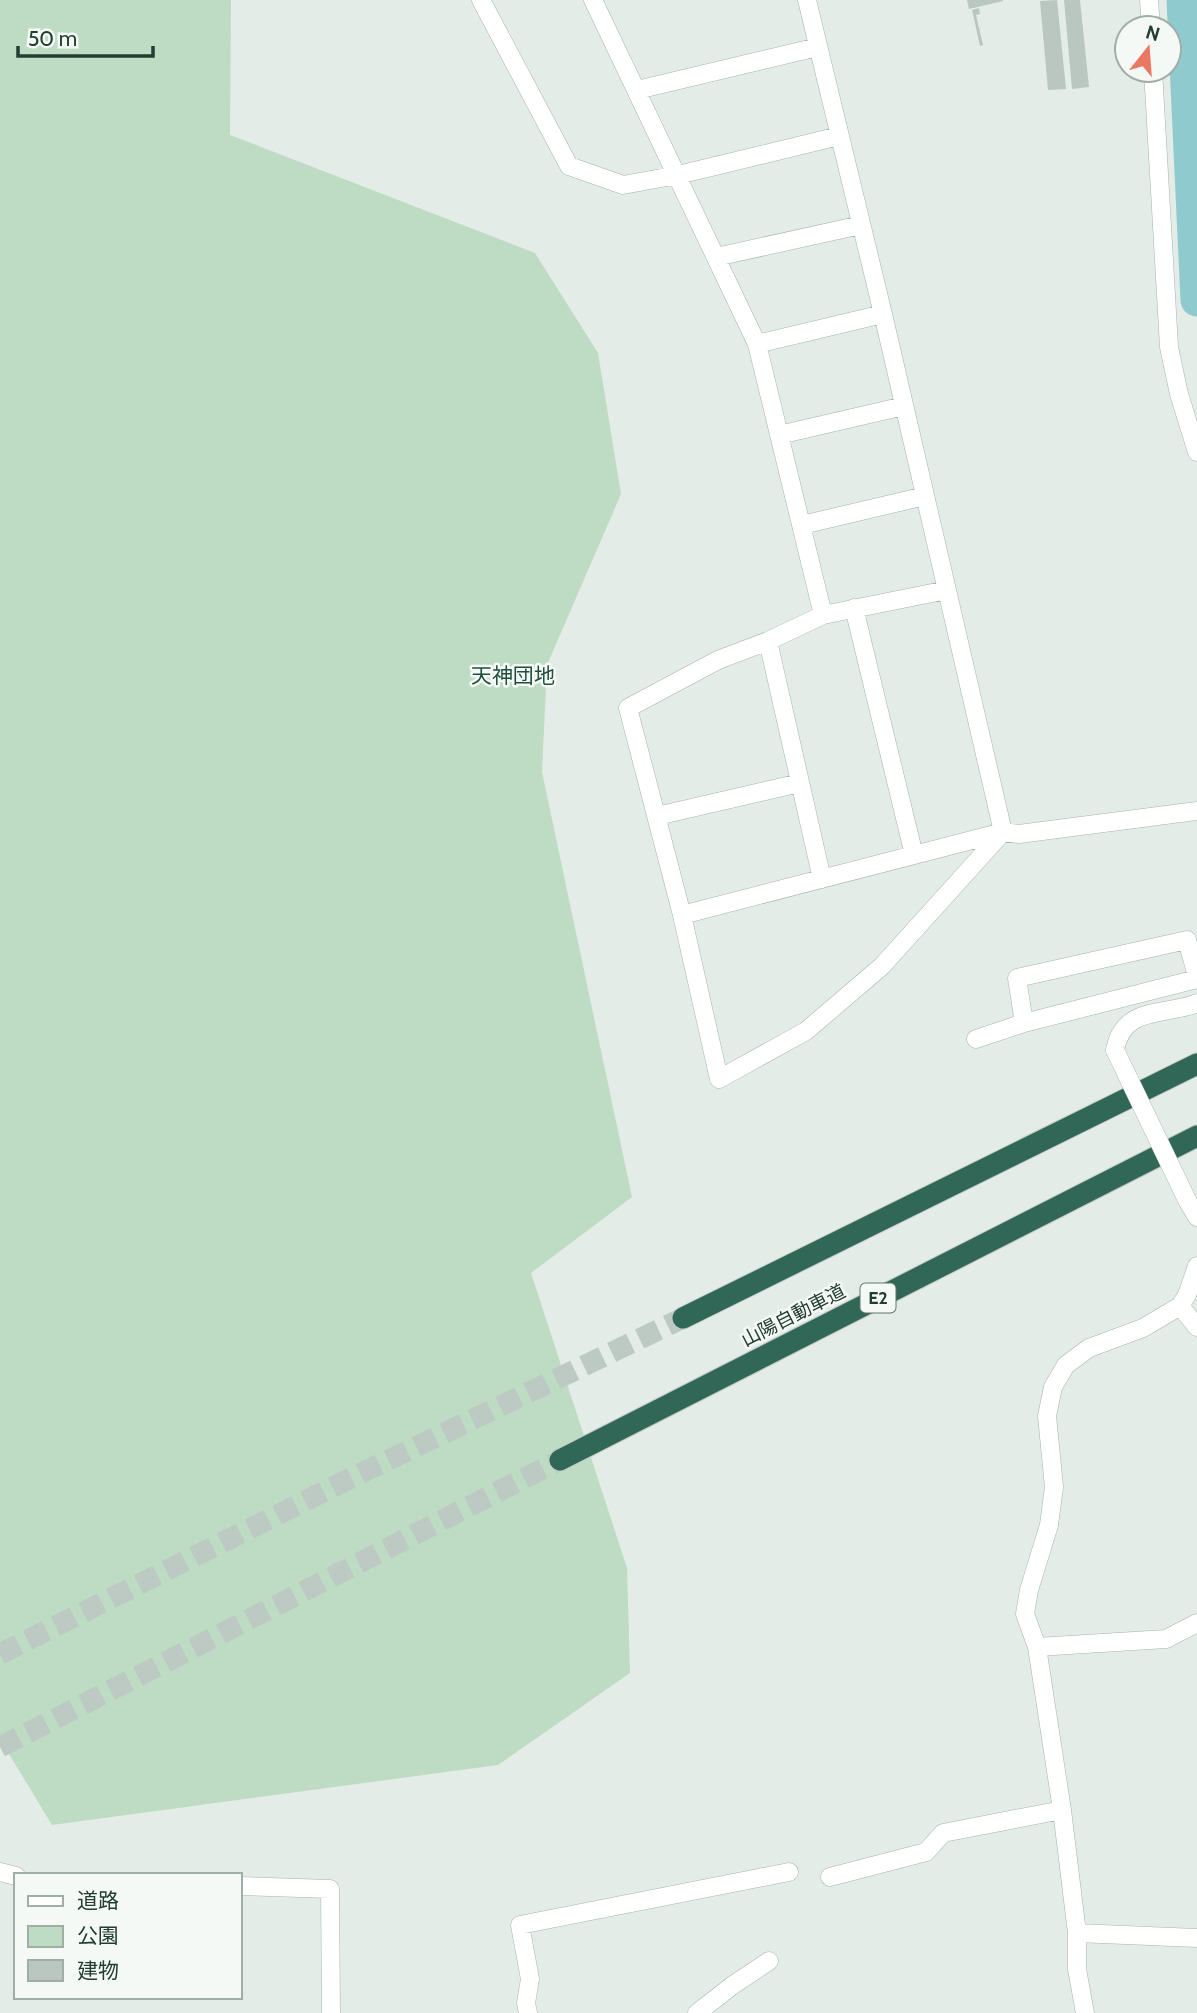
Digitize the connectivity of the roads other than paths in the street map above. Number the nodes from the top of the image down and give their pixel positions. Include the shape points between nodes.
1 (481, 0) edge
2 (593, 0) edge
3 (807, 0) edge
4 (818, 47) junction
5 (1154, 84) edge
6 (638, 90) junction
7 (839, 136) junction
8 (678, 175) junction
9 (861, 225) junction
10 (716, 257) junction
11 (883, 314) junction
12 (757, 344) junction
13 (904, 405) junction
14 (779, 435) junction
15 (1197, 452) edge
16 (925, 496) junction
17 (802, 525) junction
18 (947, 590) junction
19 (854, 608) junction
20 (823, 615) junction
21 (768, 641) junction
22 (800, 783) junction
23 (1197, 811) edge
24 (657, 816) junction
25 (1003, 832) junction
26 (915, 855) junction
27 (822, 879) junction
28 (682, 915) junction
29 (1197, 978) edge
30 (1197, 1003) edge
31 (1024, 1023) junction
32 (976, 1039) dead end
33 (1197, 1064) edge
34 (1197, 1136) edge
35 (1197, 1217) edge
36 (1197, 1266) edge
37 (1180, 1306) junction
38 (683, 1318) tunnel mouth
39 (1197, 1327) edge
40 (560, 1460) tunnel mouth
41 (1197, 1623) edge
42 (1037, 1647) junction
43 (1062, 1810) junction
44 (789, 1872) dead end
45 (830, 1877) dead end
46 (242, 1886) edge
47 (1077, 1933) junction
48 (1197, 1938) edge
49 (769, 1961) dead end
50 (331, 2013) edge
51 (528, 2013) edge
52 (696, 2013) edge
53 (1085, 2013) edge

1 - 8 street via 569,166 623,185
2 - 6 street
3 - 4 street
4 - 6 street
4 - 7 street
5 - 15 street via 1169,347
6 - 8 street
7 - 8 street
7 - 9 street
8 - 10 street
9 - 10 street
9 - 11 street
10 - 12 street
11 - 12 street
11 - 13 street
12 - 14 street
13 - 14 street
13 - 16 street
14 - 17 street
16 - 17 street
16 - 18 street
17 - 20 street
18 - 19 street
18 - 25 street
19 - 20 street
19 - 26 street
20 - 21 street
21 - 22 street
21 - 24 street via 718,660 628,708
22 - 24 street
22 - 27 street
23 - 25 street via 1019,834
24 - 28 street
25 - 26 street
25 - 28 street via 873,974 806,1031 719,1079
26 - 27 street
27 - 28 street
29 - 31 street
29 - 31 street via 1187,940 1017,978
30 - 35 street, bridge via 1143,1014 1117,1038 1115,1050
31 - 32 street
33 - 38 highway
34 - 40 highway, 山陽自動車道 / E2
36 - 37 street
37 - 39 street
37 - 42 street via 1143,1328 1089,1348 1066,1364 1054,1387 1047,1416 1055,1487 1025,1614
41 - 42 street via 1166,1639
42 - 43 street
43 - 45 street via 943,1833 926,1852
43 - 47 street
44 - 51 street via 520,1925 530,1979
46 - 50 street via 330,1889
47 - 48 street
47 - 53 street via 1077,1969
49 - 52 street

